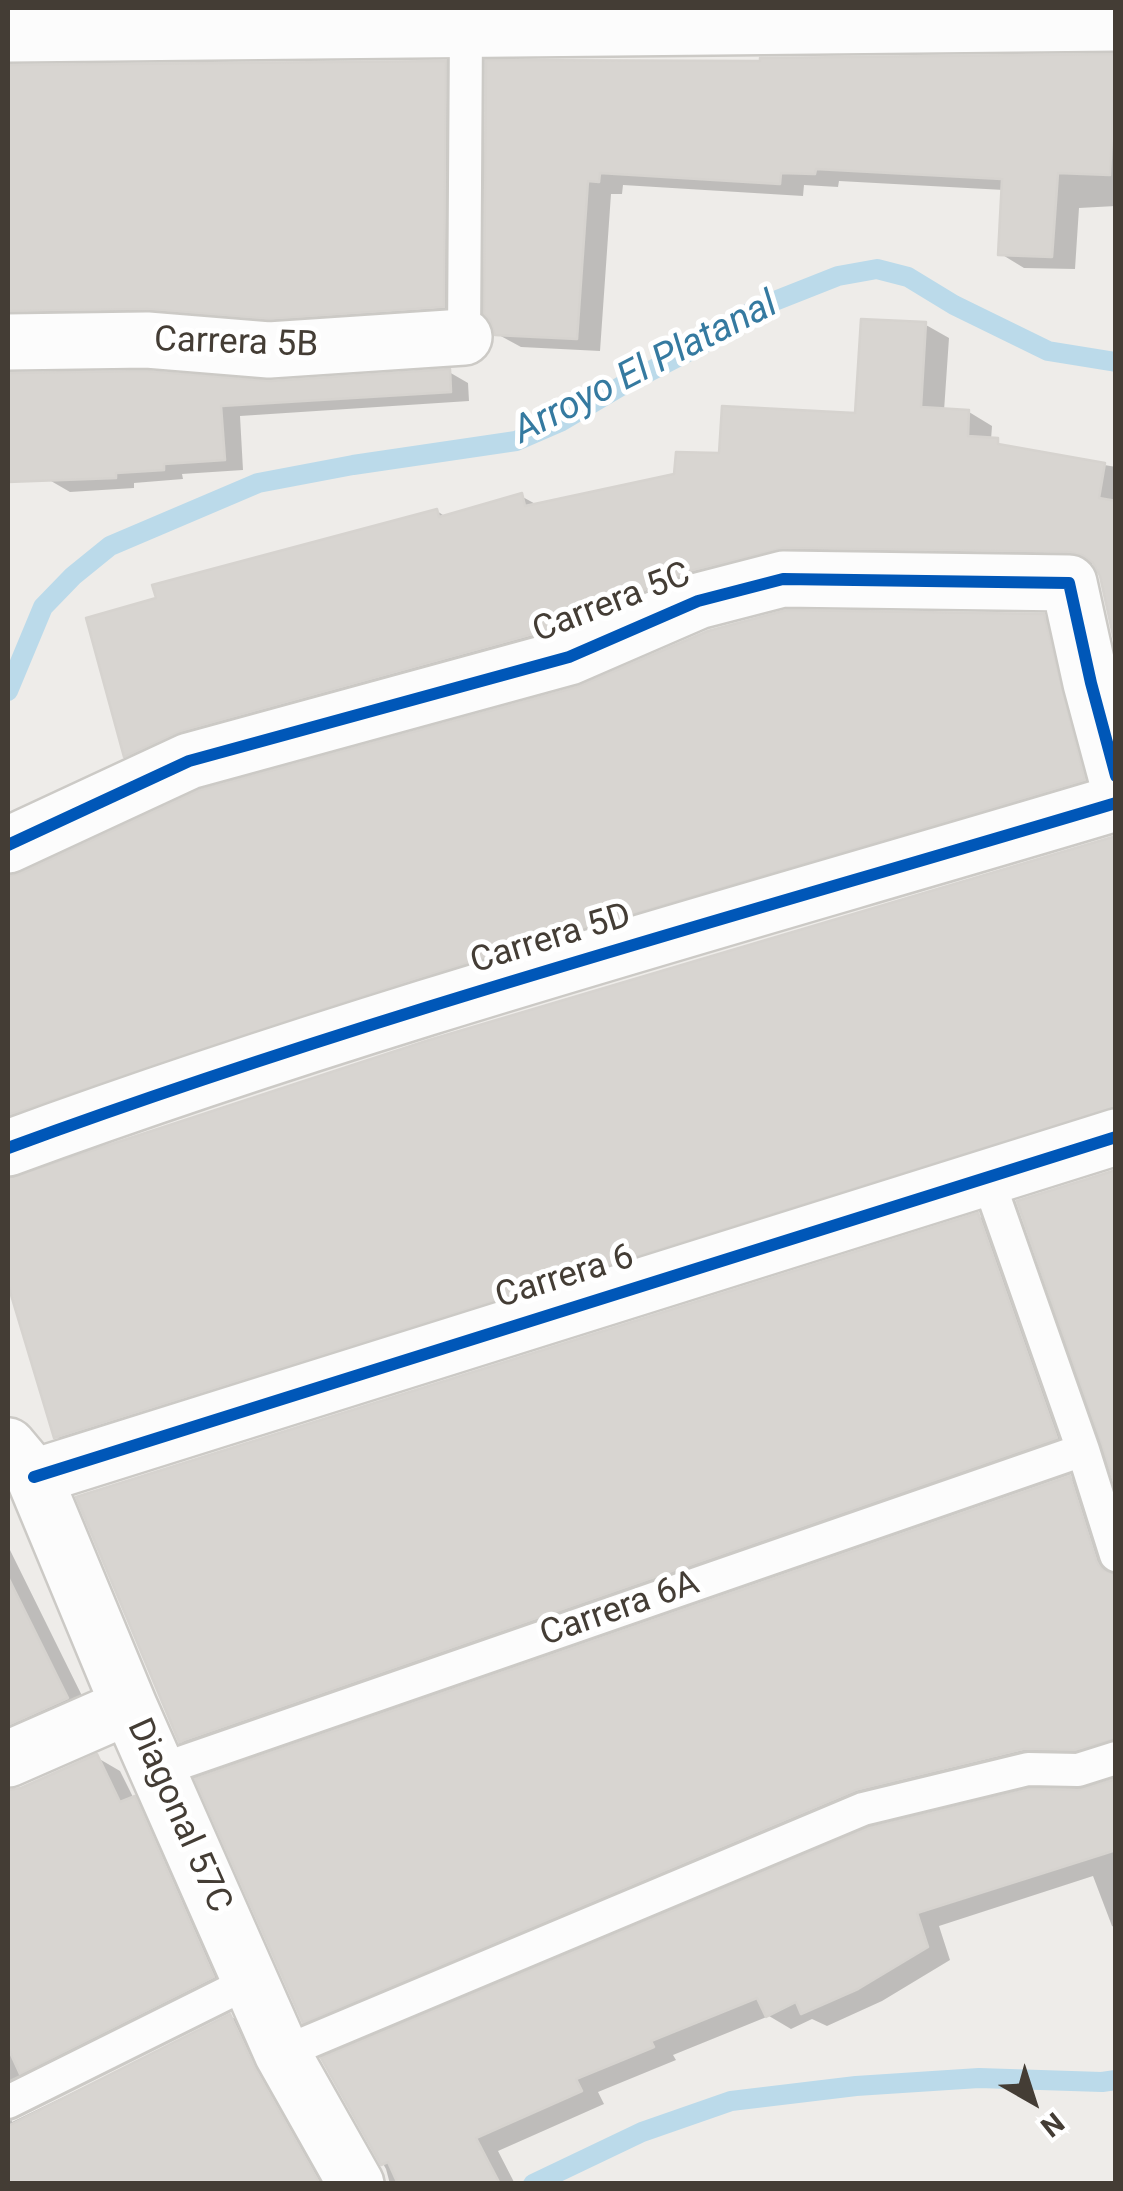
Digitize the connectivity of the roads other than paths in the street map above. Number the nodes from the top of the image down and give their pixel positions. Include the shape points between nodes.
1 (1116, 23) edge
2 (466, 30) junction
3 (8, 34) edge
4 (464, 337) joint
5 (8, 342) edge
6 (1116, 776) edge
7 (1116, 803) edge
8 (8, 844) edge
9 (1116, 1138) edge
10 (8, 1148) edge
11 (987, 1177) junction
12 (1083, 1450) junction
13 (21, 1462) edge
14 (1116, 1555) edge
15 (129, 1706) junction
16 (1116, 1758) edge
17 (8, 1759) edge
18 (157, 1771) junction
19 (251, 1982) junction
20 (282, 2053) junction
21 (8, 2102) edge
22 (356, 2184) edge

1 - 2 street
2 - 3 street
2 - 4 lane
4 - 5 street, Carrera 5B via 269,350 146,340
6 - 8 street, Carrera 5C via 1069,583 783,580 698,602 569,657 188,761
7 - 10 street, Carrera 5D via 447,1003
9 - 11 street, Carrera 6
11 - 12 lane
11 - 13 street, Carrera 6
12 - 14 lane
12 - 18 lane, Carrera 6A
13 - 15 street, Diagonal 57C
15 - 17 street
15 - 18 street, Diagonal 57C
16 - 20 lane via 1078,1770 1028,1769 863,1809
18 - 19 street, Diagonal 57C
19 - 20 street, Diagonal 57C
19 - 21 lane
20 - 22 street, Diagonal 57C

